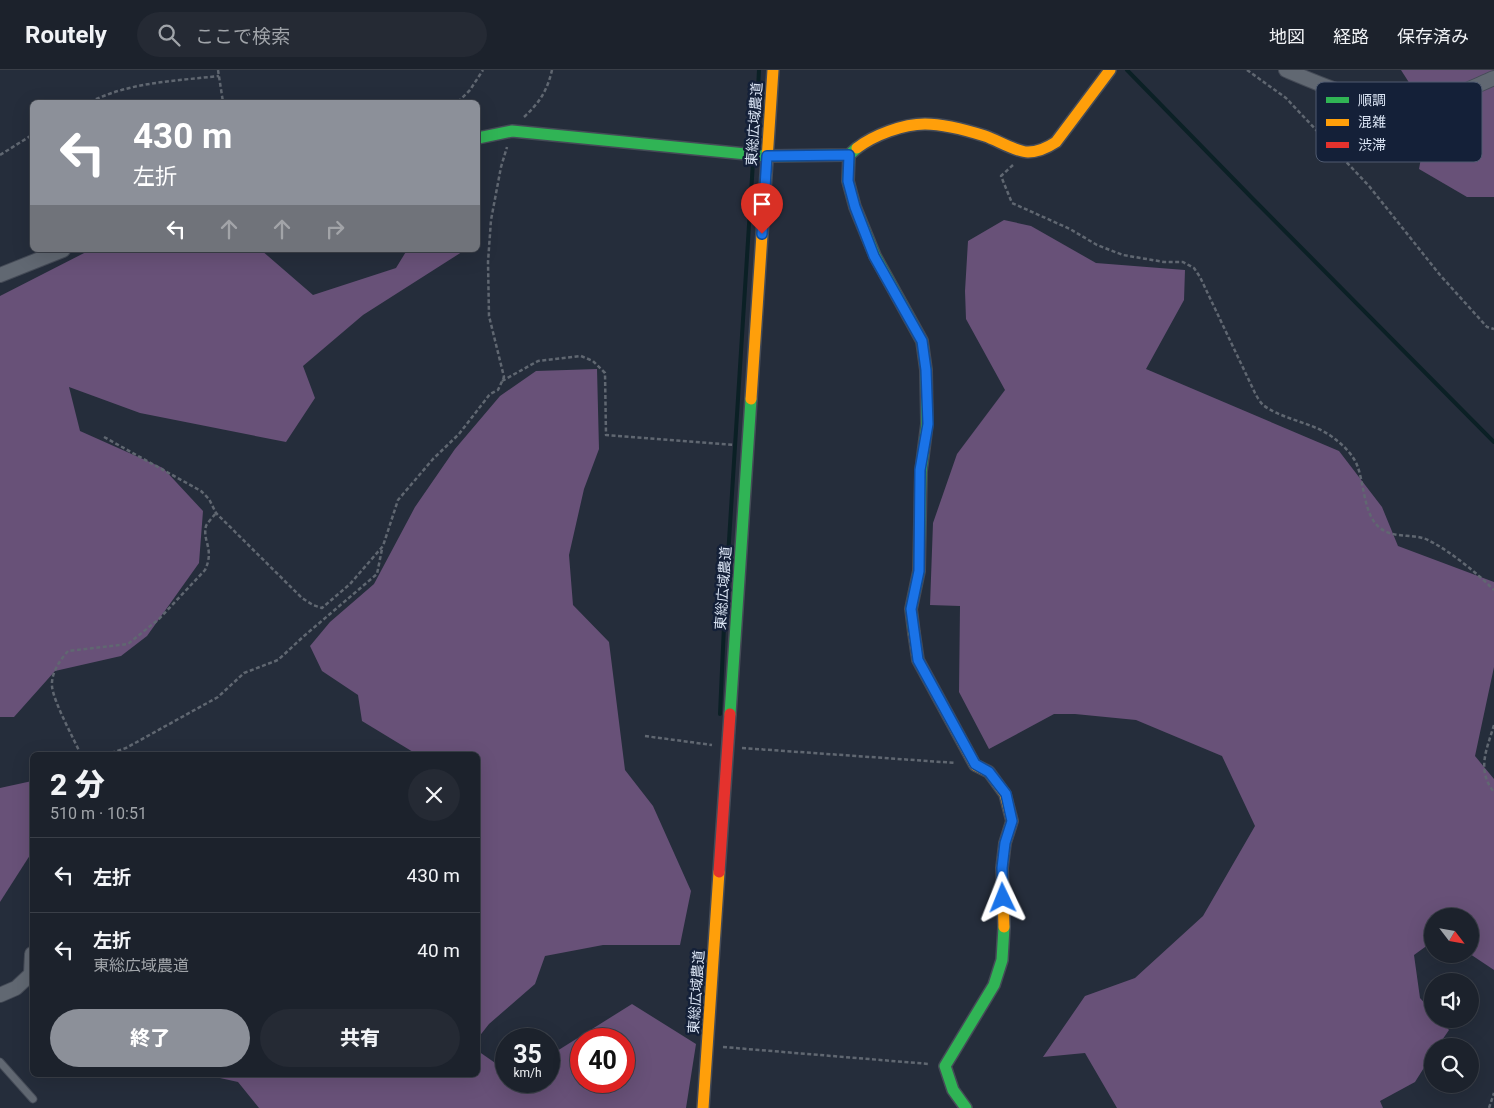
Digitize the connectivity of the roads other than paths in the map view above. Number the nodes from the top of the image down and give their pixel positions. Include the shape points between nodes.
1 (773, 70) edge
2 (1110, 70) edge
3 (1286, 70) edge
4 (1494, 78) edge
5 (1316, 82) edge
6 (1482, 83) edge
7 (480, 138) edge
8 (849, 155) junction
9 (767, 156) junction
10 (58, 252) edge
11 (0, 276) edge
12 (30, 975) edge
13 (0, 995) edge
14 (0, 1062) edge
15 (33, 1099) dead end
16 (703, 1108) edge
17 (966, 1108) edge

1 - 9 street, 東総広域農道
2 - 8 street via 1056,142 1044,150 1026,152 985,136 924,124 891,130 864,143
3 - 5 street
4 - 6 street
7 - 9 street via 512,131
8 - 9 street
8 - 17 street via 848,181 855,207 874,256 922,341 926,370 928,424 920,470 919,571 911,609 918,660 975,764 989,772 1006,794 1012,821 1002,868 1002,960 994,985 945,1066 953,1090
9 - 16 street, 東総広域農道
10 - 11 street
12 - 13 street via 16,988
14 - 15 lane

